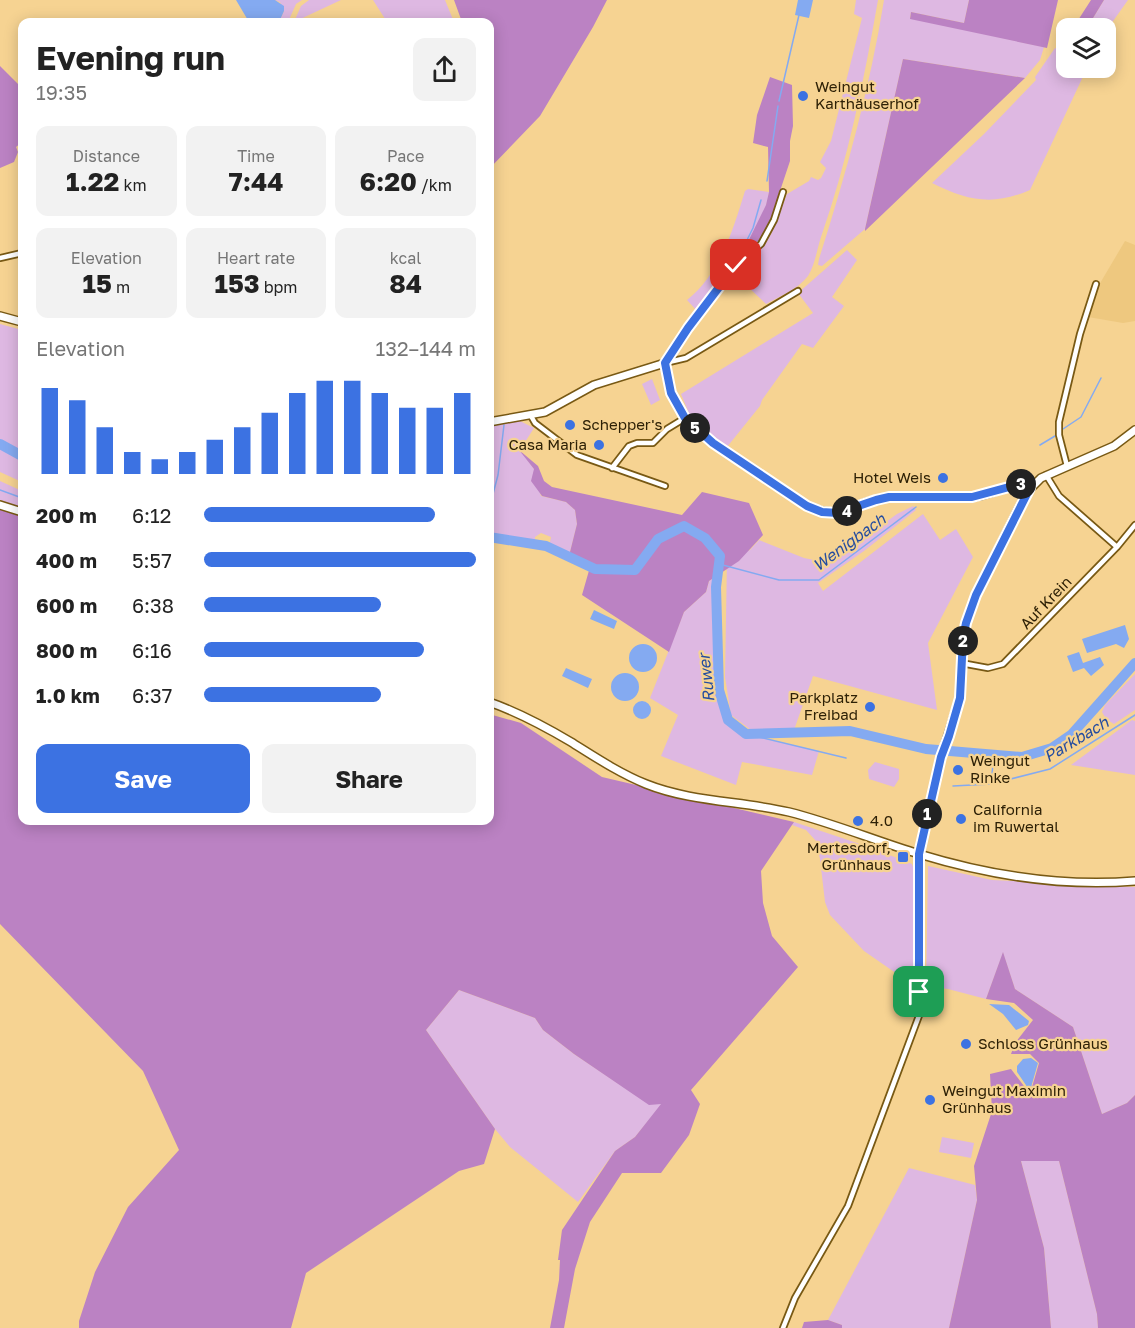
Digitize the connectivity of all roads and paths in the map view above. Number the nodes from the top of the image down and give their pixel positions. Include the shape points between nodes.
1 (783, 192) dead end
2 (18, 254) edge
3 (0, 258) edge
4 (1096, 284) dead end
5 (798, 291) dead end
6 (0, 316) edge
7 (18, 321) edge
8 (665, 363) junction
9 (531, 416) junction
10 (685, 418) junction
11 (494, 421) edge
12 (1135, 430) edge
13 (1067, 465) junction
14 (612, 468) junction
15 (1046, 475) junction
16 (665, 486) dead end
17 (1030, 488) junction
18 (0, 505) edge
19 (18, 511) edge
20 (1135, 525) edge
21 (1117, 547) junction
22 (961, 663) junction
23 (494, 704) edge
24 (919, 854) junction
25 (1135, 881) edge
26 (783, 1328) edge

1 - 8 street via 761,244 736,265
2 - 3 street
4 - 13 street via 1059,422
5 - 8 street via 686,358
6 - 7 street
8 - 9 street via 594,385 551,410
8 - 10 street via 671,393
9 - 11 street
9 - 14 street via 577,456
10 - 14 street via 653,443 629,446
10 - 17 street via 713,443 822,512 838,513 883,498 972,497 1020,484
12 - 13 street via 1114,446
13 - 15 street
14 - 16 street
15 - 17 street
15 - 21 street via 1059,496
17 - 22 street via 971,607
18 - 19 street
20 - 21 street, Auf Krein
21 - 22 street, Auf Krein via 1003,664 988,668
22 - 24 street via 960,698 941,757
23 - 24 street via 530,718 607,765 650,785 792,813
24 - 25 street via 1028,878 1093,883
24 - 26 street via 920,1013 848,1206 795,1298

